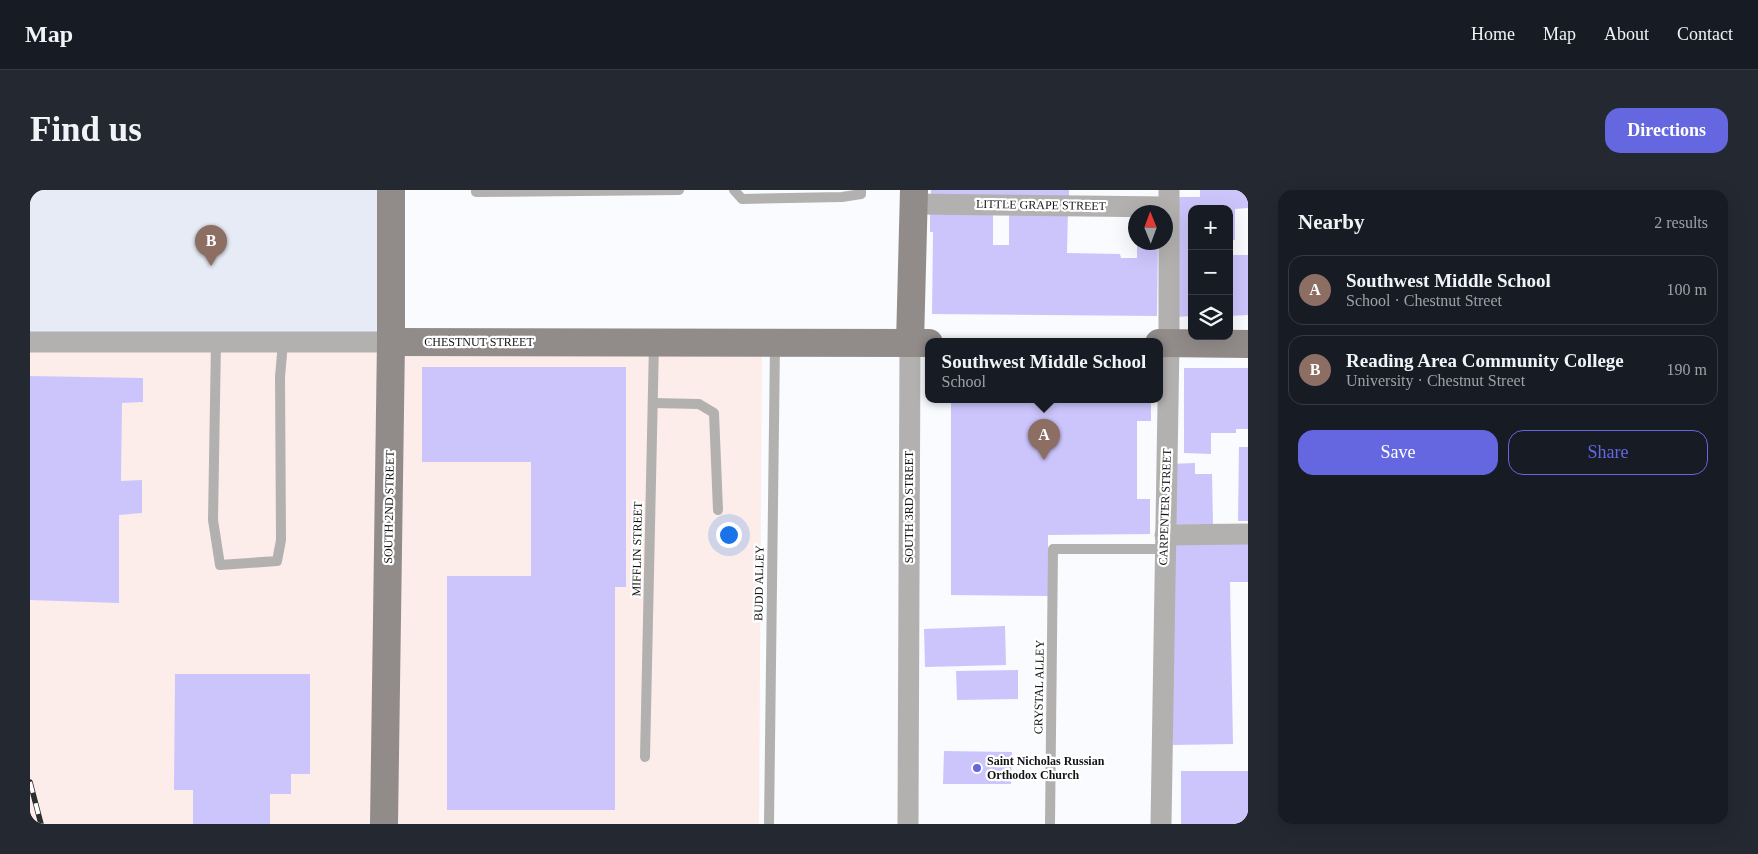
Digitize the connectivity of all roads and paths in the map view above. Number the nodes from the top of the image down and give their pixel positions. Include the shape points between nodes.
1 (391, 190) edge
2 (476, 190) edge
3 (679, 190) edge
4 (734, 190) edge
5 (861, 190) edge
6 (913, 197) edge
7 (1169, 198) edge
8 (30, 342) edge
9 (216, 342) junction
10 (283, 342) junction
11 (391, 342) junction
12 (654, 342) junction
13 (774, 343) junction
14 (919, 343) edge
15 (1164, 343) edge
16 (1248, 344) edge
17 (653, 403) junction
18 (718, 510) dead end
19 (1248, 534) edge
20 (1165, 542) junction
21 (646, 756) dead end
22 (384, 824) edge
23 (769, 824) edge
24 (908, 824) edge
25 (1050, 824) edge
26 (1161, 824) edge

1 - 11 street, SOUTH 2ND STREET
2 - 3 lane
4 - 5 lane via 742,199 842,197 860,194
6 - 7 street, LITTLE GRAPE STREET
6 - 14 street, SOUTH 3RD STREET
7 - 15 street, CARPENTER STREET
8 - 9 street, CHESTNUT STREET
9 - 10 street, CHESTNUT STREET
9 - 10 lane via 213,520 220,565 278,561 281,540 280,378
10 - 11 street, CHESTNUT STREET
11 - 12 street, CHESTNUT STREET
11 - 22 street, SOUTH 2ND STREET
12 - 13 street, CHESTNUT STREET
12 - 17 lane, MIFFLIN STREET
13 - 14 street, CHESTNUT STREET
13 - 23 lane, BUDD ALLEY
14 - 24 street, SOUTH 3RD STREET
15 - 16 street
15 - 20 street, CARPENTER STREET
17 - 18 lane via 699,404 714,413
17 - 21 lane, MIFFLIN STREET
19 - 20 street
20 - 25 lane, CRYSTAL ALLEY via 1053,549
20 - 26 street, CARPENTER STREET

